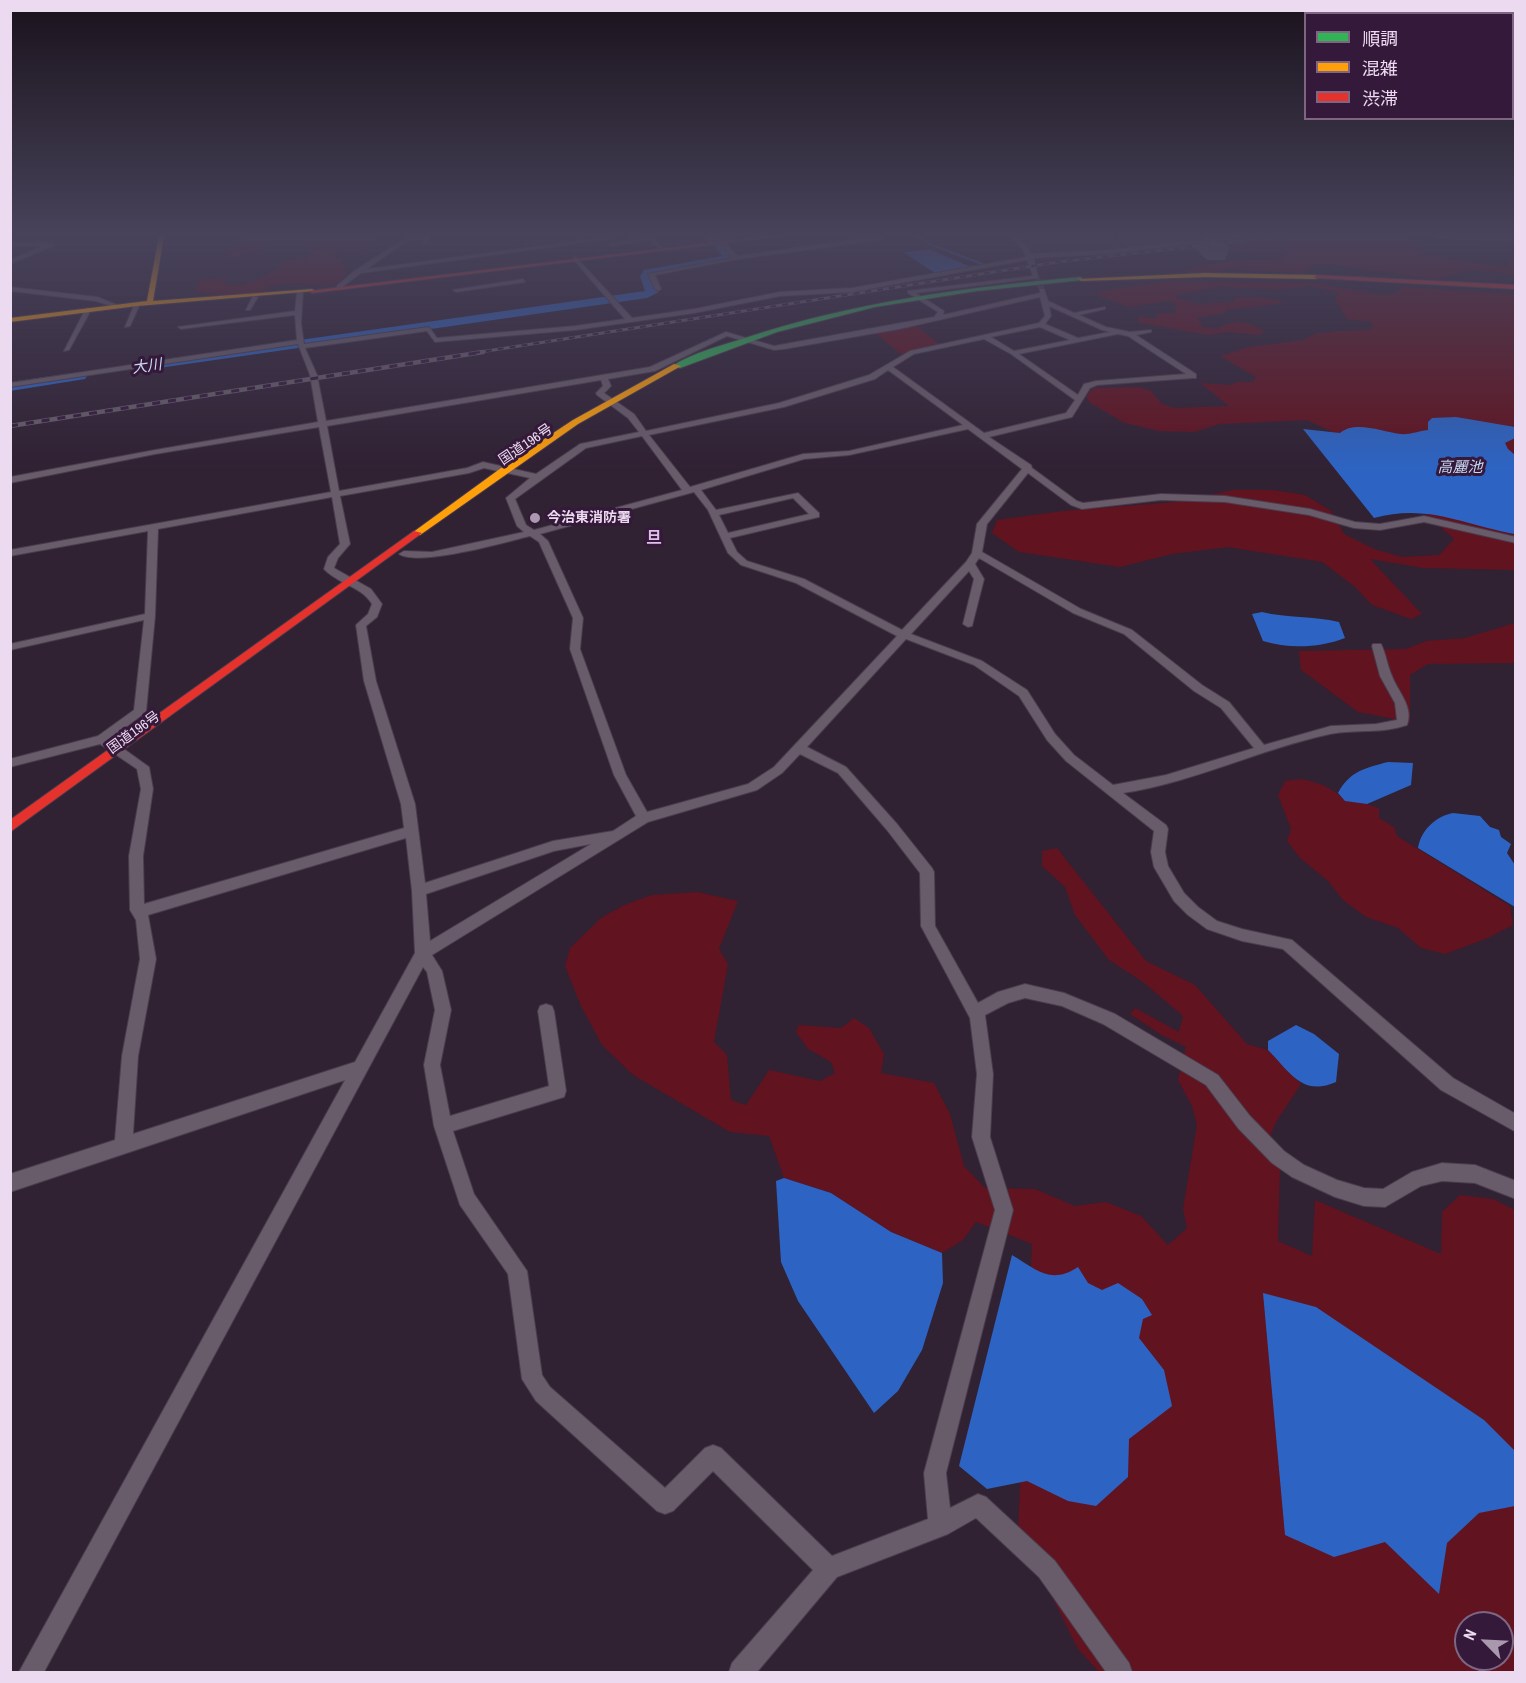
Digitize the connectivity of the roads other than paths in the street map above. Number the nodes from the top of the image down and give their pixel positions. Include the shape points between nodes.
1 (297, 314) edge
2 (53, 315) edge
3 (86, 315) edge
4 (135, 315) edge
5 (292, 315) edge
6 (625, 315) edge
7 (669, 315) edge
8 (849, 315) edge
9 (940, 315) edge
10 (956, 315) edge
11 (1048, 315) edge
12 (1072, 315) edge
13 (936, 319) junction
14 (10, 320) edge
15 (630, 320) junction
16 (1041, 325) junction
17 (127, 326) dead end
18 (181, 327) dead end
19 (1149, 331) dead end
20 (1116, 333) junction
21 (1130, 334) junction
22 (987, 338) junction
23 (749, 341) junction
24 (1078, 341) junction
25 (301, 344) junction
26 (66, 350) dead end
27 (1013, 353) junction
28 (890, 368) junction
29 (604, 377) junction
30 (10, 385) edge
31 (1080, 400) junction
32 (613, 404) junction
33 (323, 423) junction
34 (970, 426) junction
35 (645, 433) junction
36 (984, 436) junction
37 (1028, 467) junction
38 (510, 470) junction
39 (537, 477) junction
40 (11, 481) edge
41 (691, 489) junction
42 (336, 494) junction
43 (714, 513) junction
44 (153, 526) junction
45 (532, 533) junction
46 (726, 536) junction
47 (1515, 540) edge
48 (10, 553) edge
49 (977, 553) junction
50 (404, 554) junction
51 (970, 564) junction
52 (356, 583) junction
53 (150, 616) junction
54 (968, 624) dead end
55 (902, 634) junction
56 (1377, 646) dead end
57 (10, 647) edge
58 (102, 739) junction
59 (799, 748) junction
60 (1261, 749) junction
61 (116, 750) junction
62 (130, 756) junction
63 (10, 763) edge
64 (1110, 790) junction
65 (644, 818) junction
66 (38, 824) dead end
67 (10, 827) edge
68 (411, 831) junction
69 (619, 834) junction
70 (419, 891) junction
71 (138, 912) junction
72 (423, 953) junction
73 (546, 1011) dead end
74 (975, 1012) junction
75 (362, 1066) junction
76 (1515, 1124) edge
77 (442, 1126) junction
78 (123, 1145) junction
79 (10, 1183) edge
80 (1515, 1190) edge
81 (940, 1526) junction
82 (829, 1569) junction
83 (31, 1672) edge
84 (741, 1672) edge
85 (1120, 1672) edge

1 - 25 street
2 - 14 main road
3 - 26 street
4 - 17 street
5 - 18 street
6 - 15 street
7 - 15 street
8 - 23 main road, 国道196号
9 - 13 street
10 - 13 street
11 - 16 street
12 - 20 street
13 - 23 street via 784,347
15 - 25 street via 435,340 429,329
16 - 22 street
16 - 24 street
19 - 21 street
20 - 21 street
20 - 24 street
21 - 31 street via 1193,376 1096,383 1087,386
22 - 27 street
22 - 28 street via 912,352
23 - 29 street via 722,335 652,369
23 - 32 main road, 国道196号
24 - 27 street
25 - 30 street
25 - 33 street via 315,373
27 - 31 street
28 - 34 street
28 - 35 street via 790,402
29 - 32 street via 607,386 600,393
29 - 33 street
31 - 36 street via 1069,415 1058,420
32 - 35 street via 631,416
32 - 38 main road, 国道196号
33 - 40 street
33 - 42 street
34 - 36 street
34 - 41 street via 849,453 802,457
35 - 39 street via 583,446
35 - 41 street
36 - 37 street
37 - 47 street via 1082,506 1161,497 1225,499 1310,512 1354,525 1380,527 1424,519
37 - 49 street via 982,524
38 - 39 street
38 - 42 street via 483,465
38 - 50 main road, 国道196号
38 - 52 main road, 国道196号
39 - 45 street via 510,498 522,526
41 - 43 street
41 - 45 street
42 - 44 street
42 - 52 street via 345,544 329,568
43 - 46 street
43 - 46 street via 795,495 816,515
44 - 48 street
44 - 53 street
45 - 50 street via 432,555
45 - 65 street via 543,541 578,618 575,649 620,776
46 - 55 street via 733,553 744,563 800,581
49 - 51 street
49 - 60 street via 1077,611 1128,632 1225,705
50 - 52 main road, 国道196号
51 - 54 street via 979,579
51 - 55 street
52 - 61 main road, 国道196号
52 - 62 main road, 国道196号
52 - 68 street via 373,595 377,604 373,615 361,625 370,681 408,804
53 - 57 street
53 - 58 street via 140,712
55 - 59 street
55 - 64 street via 978,663 1014,686 1070,758
56 - 60 street via 1386,676 1401,703 1403,722 1390,728 1334,729
58 - 61 street
58 - 63 street
59 - 65 street via 778,770 752,787
59 - 74 street via 842,770 927,872 928,926
60 - 64 street via 1146,787
61 - 62 street
61 - 67 main road, 国道196号
62 - 66 main road, 国道196号
62 - 71 street via 143,767 147,789 136,856
64 - 76 street via 1161,829 1161,867 1179,897 1193,911 1212,925 1287,944 1447,1084
65 - 69 street
68 - 70 street
68 - 71 street
69 - 70 street via 553,846
69 - 72 street
70 - 72 street
71 - 78 street via 143,919 148,959 130,1056
72 - 75 street
72 - 77 street via 434,971 443,1011 432,1065
73 - 77 street via 558,1091
74 - 80 street via 1025,991 1064,1000 1109,1019 1212,1080 1244,1122 1278,1157 1335,1188 1364,1197 1385,1198 1418,1178 1442,1172 1475,1174
74 - 81 street via 985,1074 981,1137 1004,1210 935,1473
75 - 78 street
75 - 83 street
77 - 82 street via 466,1199 517,1271 532,1379 543,1394 664,1503 713,1456
78 - 79 street
81 - 82 street
81 - 85 street via 978,1505 1047,1569
82 - 84 street

